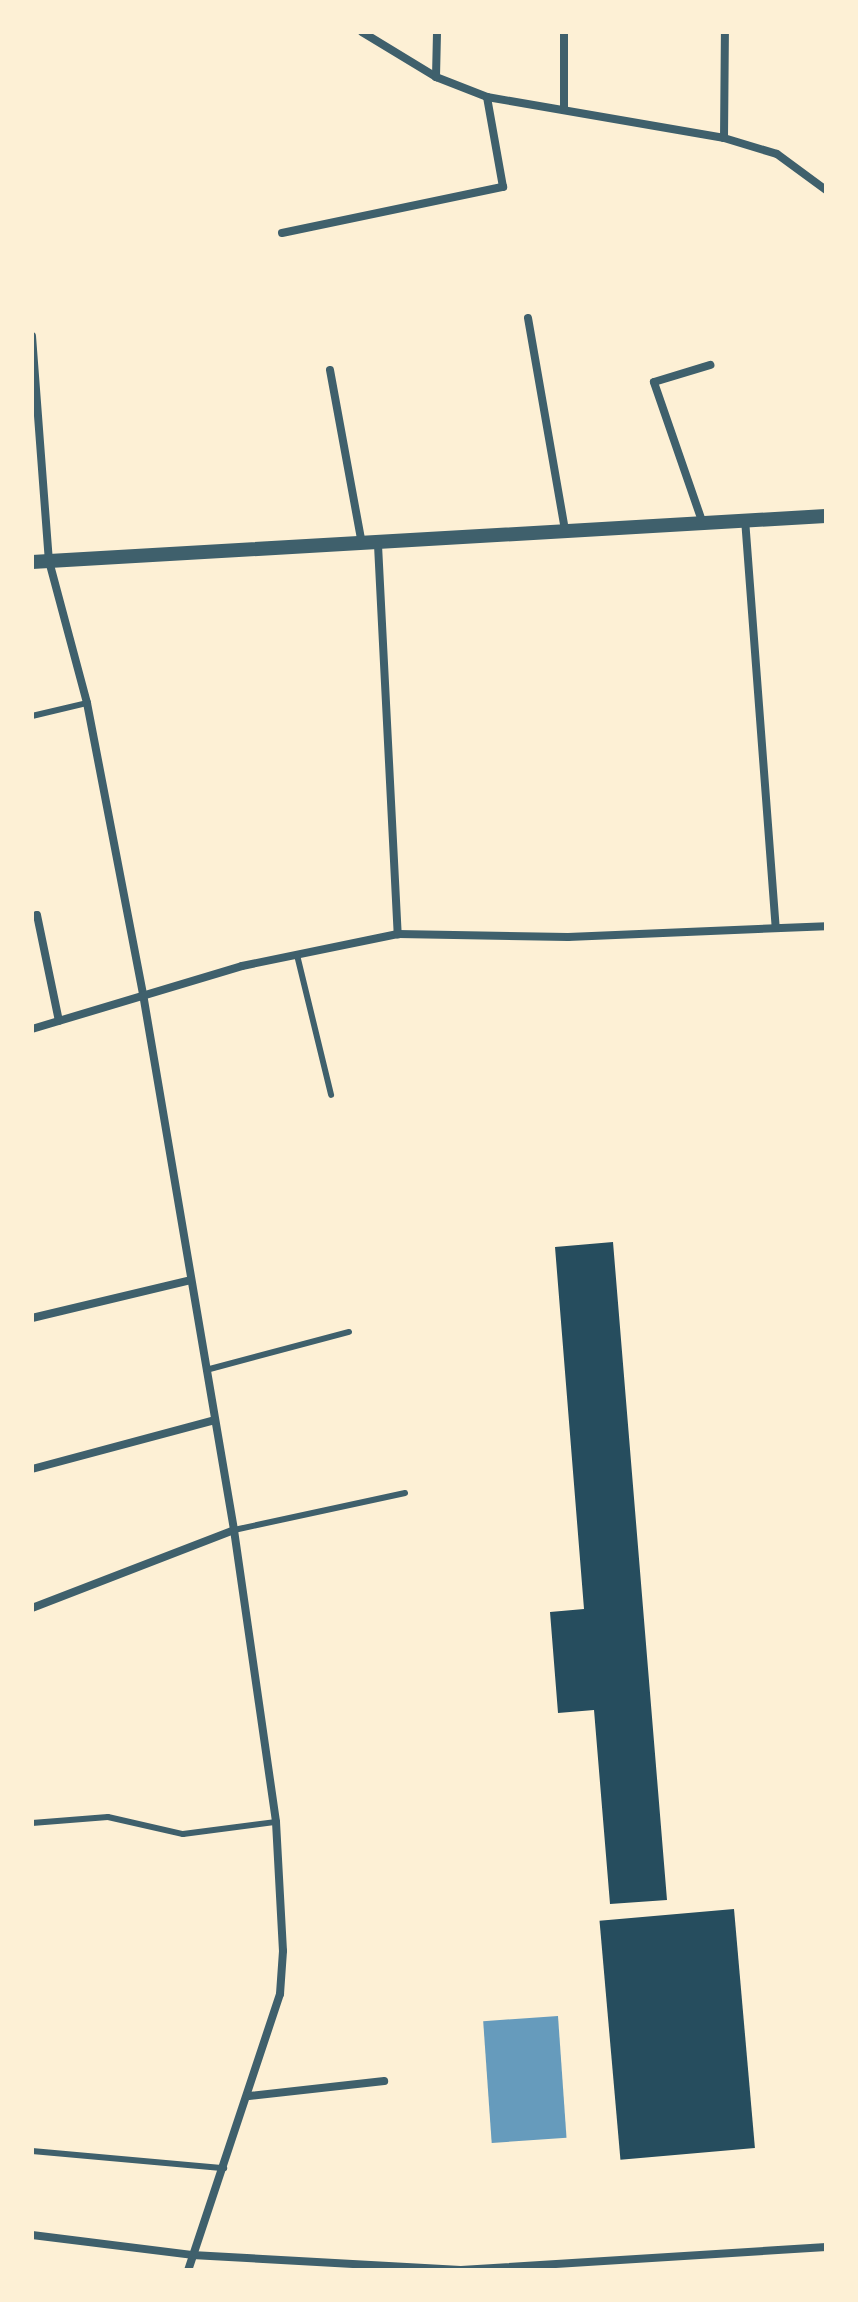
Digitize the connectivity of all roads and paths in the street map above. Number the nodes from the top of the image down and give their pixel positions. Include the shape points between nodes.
1 (362, 32) edge
2 (437, 32) edge
3 (564, 32) edge
4 (725, 32) edge
5 (436, 77) junction
6 (487, 97) junction
7 (564, 110) junction
8 (724, 138) junction
9 (826, 190) edge
10 (282, 233) dead end
11 (528, 318) dead end
12 (32, 336) edge
13 (710, 365) dead end
14 (330, 370) dead end
15 (826, 516) edge
16 (745, 519) junction
17 (702, 521) junction
18 (565, 529) junction
19 (362, 545) junction
20 (378, 545) junction
21 (49, 561) junction
22 (32, 562) edge
23 (87, 703) junction
24 (32, 716) edge
25 (32, 917) edge
26 (826, 926) edge
27 (776, 928) junction
28 (398, 934) junction
29 (297, 955) junction
30 (143, 994) junction
31 (59, 1021) junction
32 (32, 1029) edge
33 (331, 1095) dead end
34 (191, 1280) junction
35 (32, 1318) edge
36 (349, 1332) dead end
37 (206, 1370) junction
38 (215, 1420) junction
39 (32, 1469) edge
40 (405, 1493) dead end
41 (234, 1530) junction
42 (32, 1608) edge
43 (276, 1822) junction
44 (32, 1823) edge
45 (384, 2081) dead end
46 (249, 2096) junction
47 (32, 2151) edge
48 (224, 2168) junction
49 (32, 2235) edge
50 (826, 2247) edge
51 (192, 2255) junction
52 (188, 2270) edge

1 - 5 street
2 - 5 street
3 - 7 street
4 - 8 street
5 - 6 street
6 - 7 street
6 - 10 street via 503,187
7 - 8 street
8 - 9 street via 777,154
11 - 18 street
12 - 21 street
13 - 17 street via 654,382
14 - 19 street
15 - 16 street
16 - 17 street
16 - 27 street
17 - 18 street
18 - 20 street
19 - 20 street
19 - 21 street
20 - 28 street
21 - 22 street
21 - 23 street
23 - 24 lane
23 - 30 street
25 - 31 street via 37,915
26 - 27 street
27 - 28 street via 568,937
28 - 29 street
29 - 30 street
29 - 33 lane
30 - 31 street
30 - 34 street
31 - 32 street
34 - 35 street
34 - 37 street
36 - 37 lane
37 - 38 street
38 - 39 street
38 - 41 street
40 - 41 lane
41 - 42 street
41 - 43 street
43 - 44 lane via 183,1834 108,1817
43 - 46 street via 280,1994
45 - 46 street
46 - 48 street
47 - 48 lane
48 - 51 street
49 - 51 street
50 - 51 street via 461,2270
51 - 52 street

